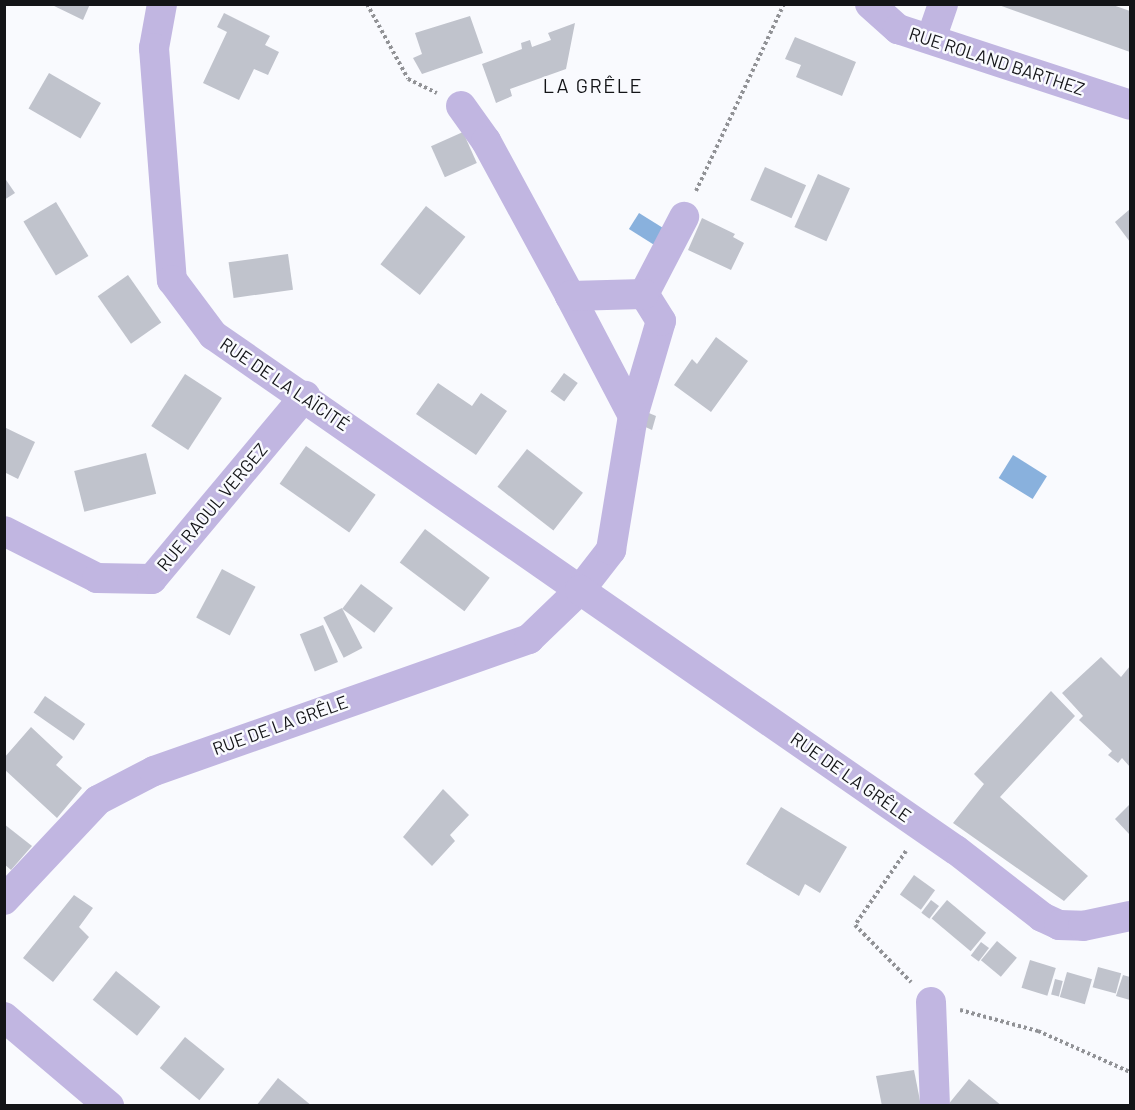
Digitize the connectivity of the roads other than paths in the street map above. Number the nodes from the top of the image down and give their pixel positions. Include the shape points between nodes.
1 (162, 4) edge
2 (870, 4) edge
3 (943, 4) edge
4 (931, 39) junction
5 (1131, 105) edge
6 (461, 106) road end
7 (684, 217) road end
8 (644, 294) junction
9 (570, 296) junction
10 (305, 396) junction
11 (633, 416) junction
12 (4, 531) edge
13 (580, 590) junction
14 (4, 900) edge
15 (1131, 916) edge
16 (931, 1002) road end
17 (4, 1017) edge
18 (109, 1106) edge
19 (935, 1106) edge

1 - 10 street, RUE DE LA LAÏCITÉ via 154,48 172,280 213,335
2 - 4 street, RUE ROLAND BARTHEZ via 898,29
3 - 4 street
4 - 5 street, RUE ROLAND BARTHEZ
6 - 9 street via 486,141
7 - 8 street
8 - 9 street
8 - 11 street, RUE DE LA GRÊLE via 661,321
9 - 11 street
10 - 12 street, RUE RAOUL VERGEZ via 152,579 98,578
10 - 13 street, RUE DE LA LAÏCITÉ
11 - 13 street, RUE DE LA GRÊLE via 611,550
13 - 14 street, RUE DE LA GRÊLE via 530,639 165,767 98,800
13 - 15 street, RUE DE LA GRÊLE via 923,827 1042,917 1059,925 1083,926
16 - 19 street
17 - 18 street

